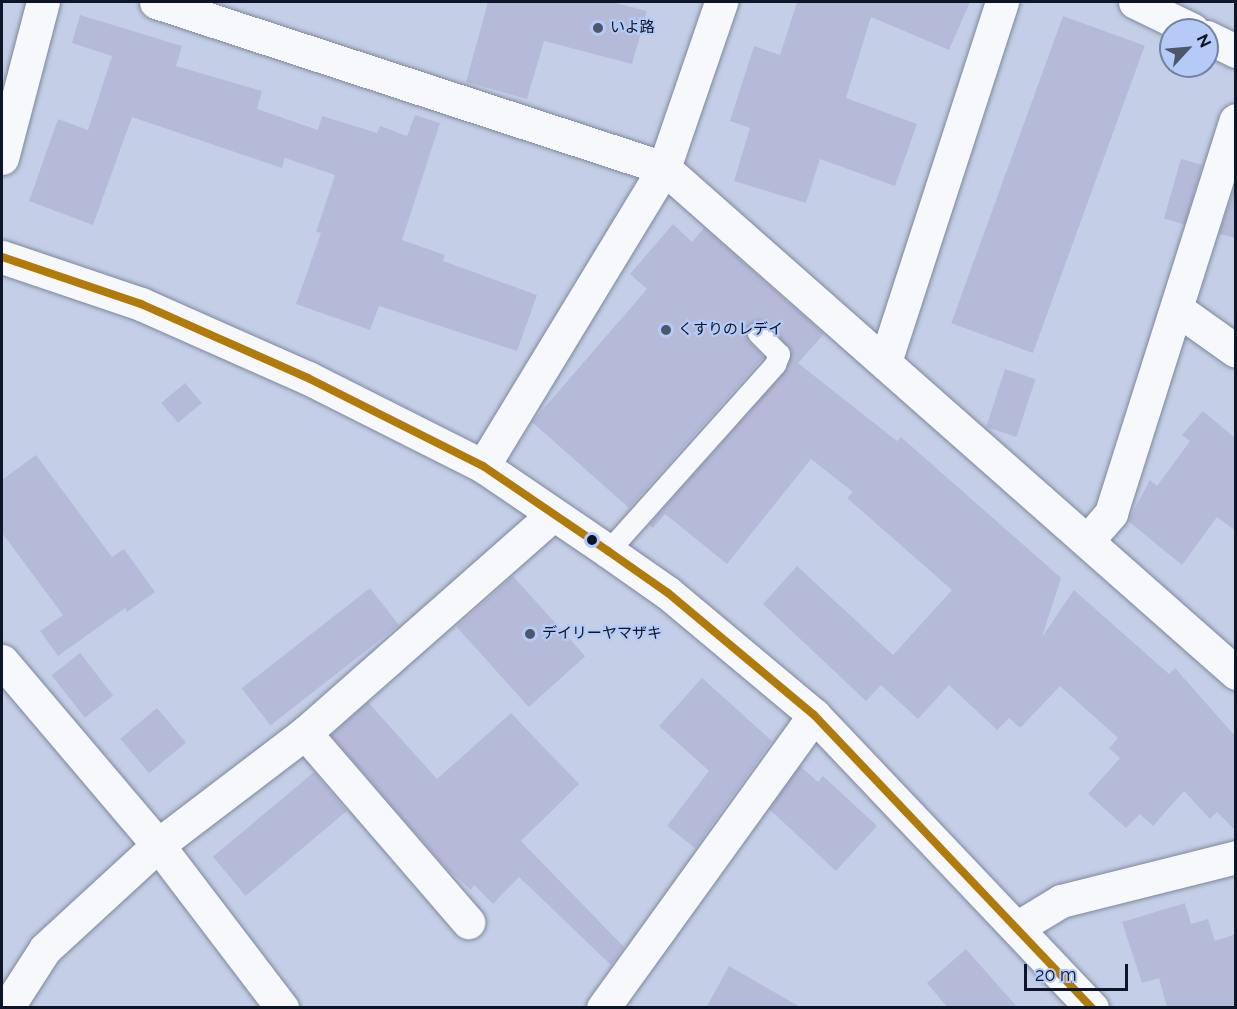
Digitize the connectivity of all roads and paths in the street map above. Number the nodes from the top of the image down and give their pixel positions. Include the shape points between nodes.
1 (43, 2) edge
2 (156, 2) edge
3 (721, 2) edge
4 (1002, 2) edge
5 (1135, 2) edge
6 (1168, 18) edge
7 (1219, 43) edge
8 (1236, 51) edge
9 (1236, 120) edge
10 (2, 158) edge
11 (664, 168) junction
12 (2, 257) edge
13 (1177, 309) junction
14 (758, 333) dead end
15 (1236, 351) edge
16 (885, 362) junction
17 (483, 466) junction
18 (552, 515) junction
19 (1087, 541) junction
20 (608, 551) junction
21 (2, 661) edge
22 (1236, 673) edge
23 (814, 715) junction
24 (305, 733) junction
25 (158, 845) junction
26 (1236, 857) edge
27 (468, 922) dead end
28 (1017, 927) junction
29 (7, 1008) edge
30 (282, 1008) edge
31 (603, 1008) edge
32 (1092, 1008) edge

1 - 10 street
2 - 11 street
3 - 11 street
4 - 16 street
5 - 6 street
7 - 8 street
9 - 13 street
11 - 16 street
11 - 17 street
12 - 17 street via 141,304 308,378
13 - 15 street
13 - 19 street via 1111,513
14 - 20 lane via 779,354 776,364
16 - 19 street
17 - 18 street
18 - 20 street
18 - 24 street
19 - 22 street
20 - 23 street via 668,593
21 - 25 street
23 - 28 street
23 - 31 street
24 - 25 street
24 - 27 street
25 - 29 street via 45,949
25 - 30 street
26 - 28 street via 1061,901
28 - 32 street

